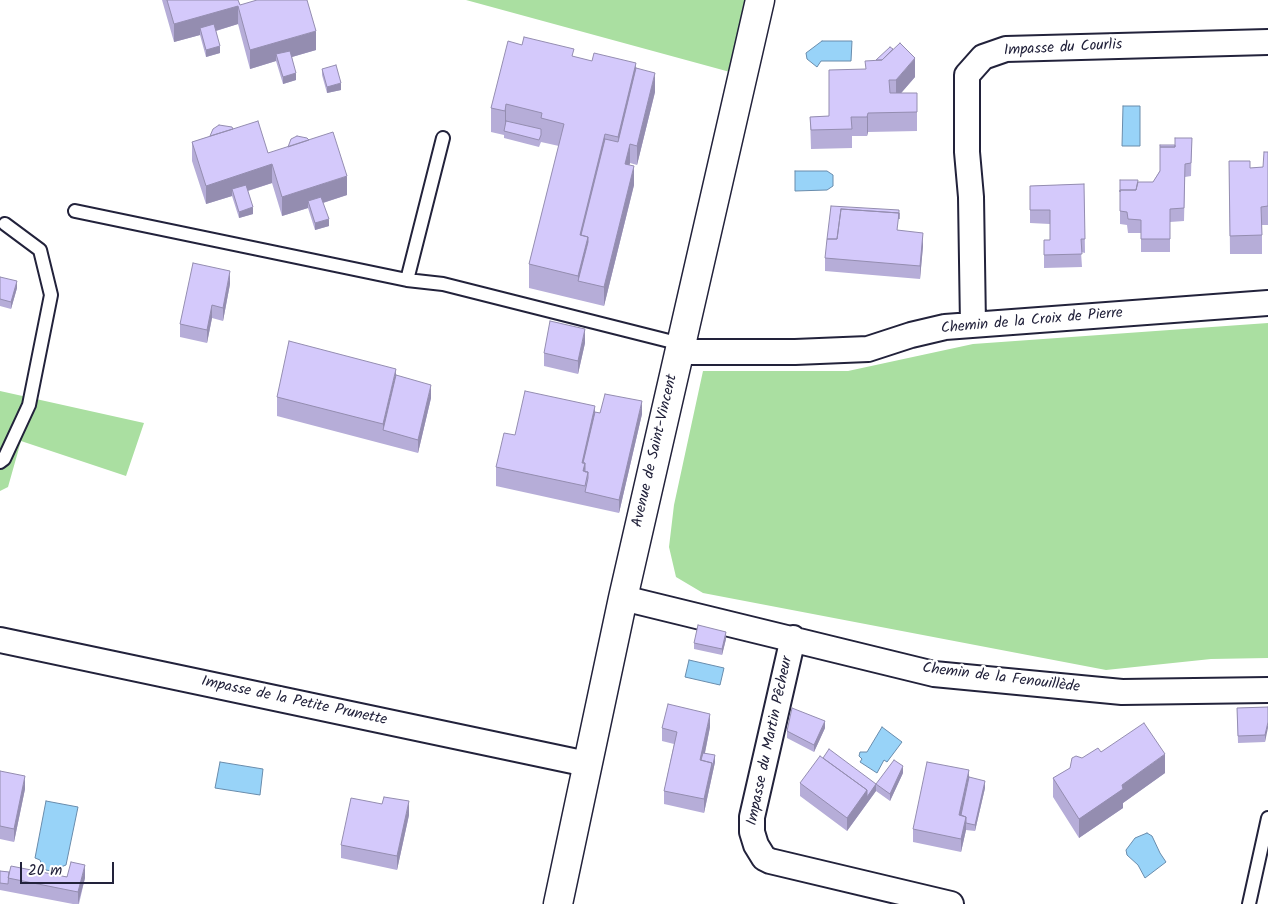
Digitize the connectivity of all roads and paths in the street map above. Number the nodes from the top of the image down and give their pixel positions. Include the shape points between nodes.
1 (760, 0) edge
2 (1268, 42) edge
3 (443, 138) dead end
4 (75, 211) dead end
5 (5, 224) dead end
6 (407, 280) junction
7 (1268, 303) edge
8 (973, 325) junction
9 (680, 348) junction
10 (0, 462) edge
11 (623, 598) junction
12 (793, 638) junction
13 (0, 640) edge
14 (1268, 690) edge
15 (588, 764) junction
16 (1268, 818) edge
17 (558, 904) edge
18 (951, 904) edge
19 (1249, 904) edge

1 - 9 street, Avenue de Saint-Vincent
2 - 8 street, Impasse du Courlis via 1006,49 983,57 967,75 966,152 971,197
3 - 6 lane
4 - 6 lane
5 - 10 lane via 40,250 51,295 28,405
6 - 9 lane via 443,284
7 - 8 street, Chemin de la Croix de Pierre
8 - 9 street, Chemin de la Croix de Pierre via 945,327 868,349 795,352
9 - 11 street, Avenue de Saint-Vincent
11 - 12 street, Chemin de la Fenouillède
11 - 15 street, Avenue de Saint-Vincent
12 - 14 street, Chemin de la Fenouillède via 934,674 1122,692
12 - 18 street, Impasse du Martin Pêcheur via 752,817 752,832 760,852 770,861
13 - 15 street, Impasse de la Petite Prunette
15 - 17 street, Avenue de Saint-Vincent
16 - 19 lane

